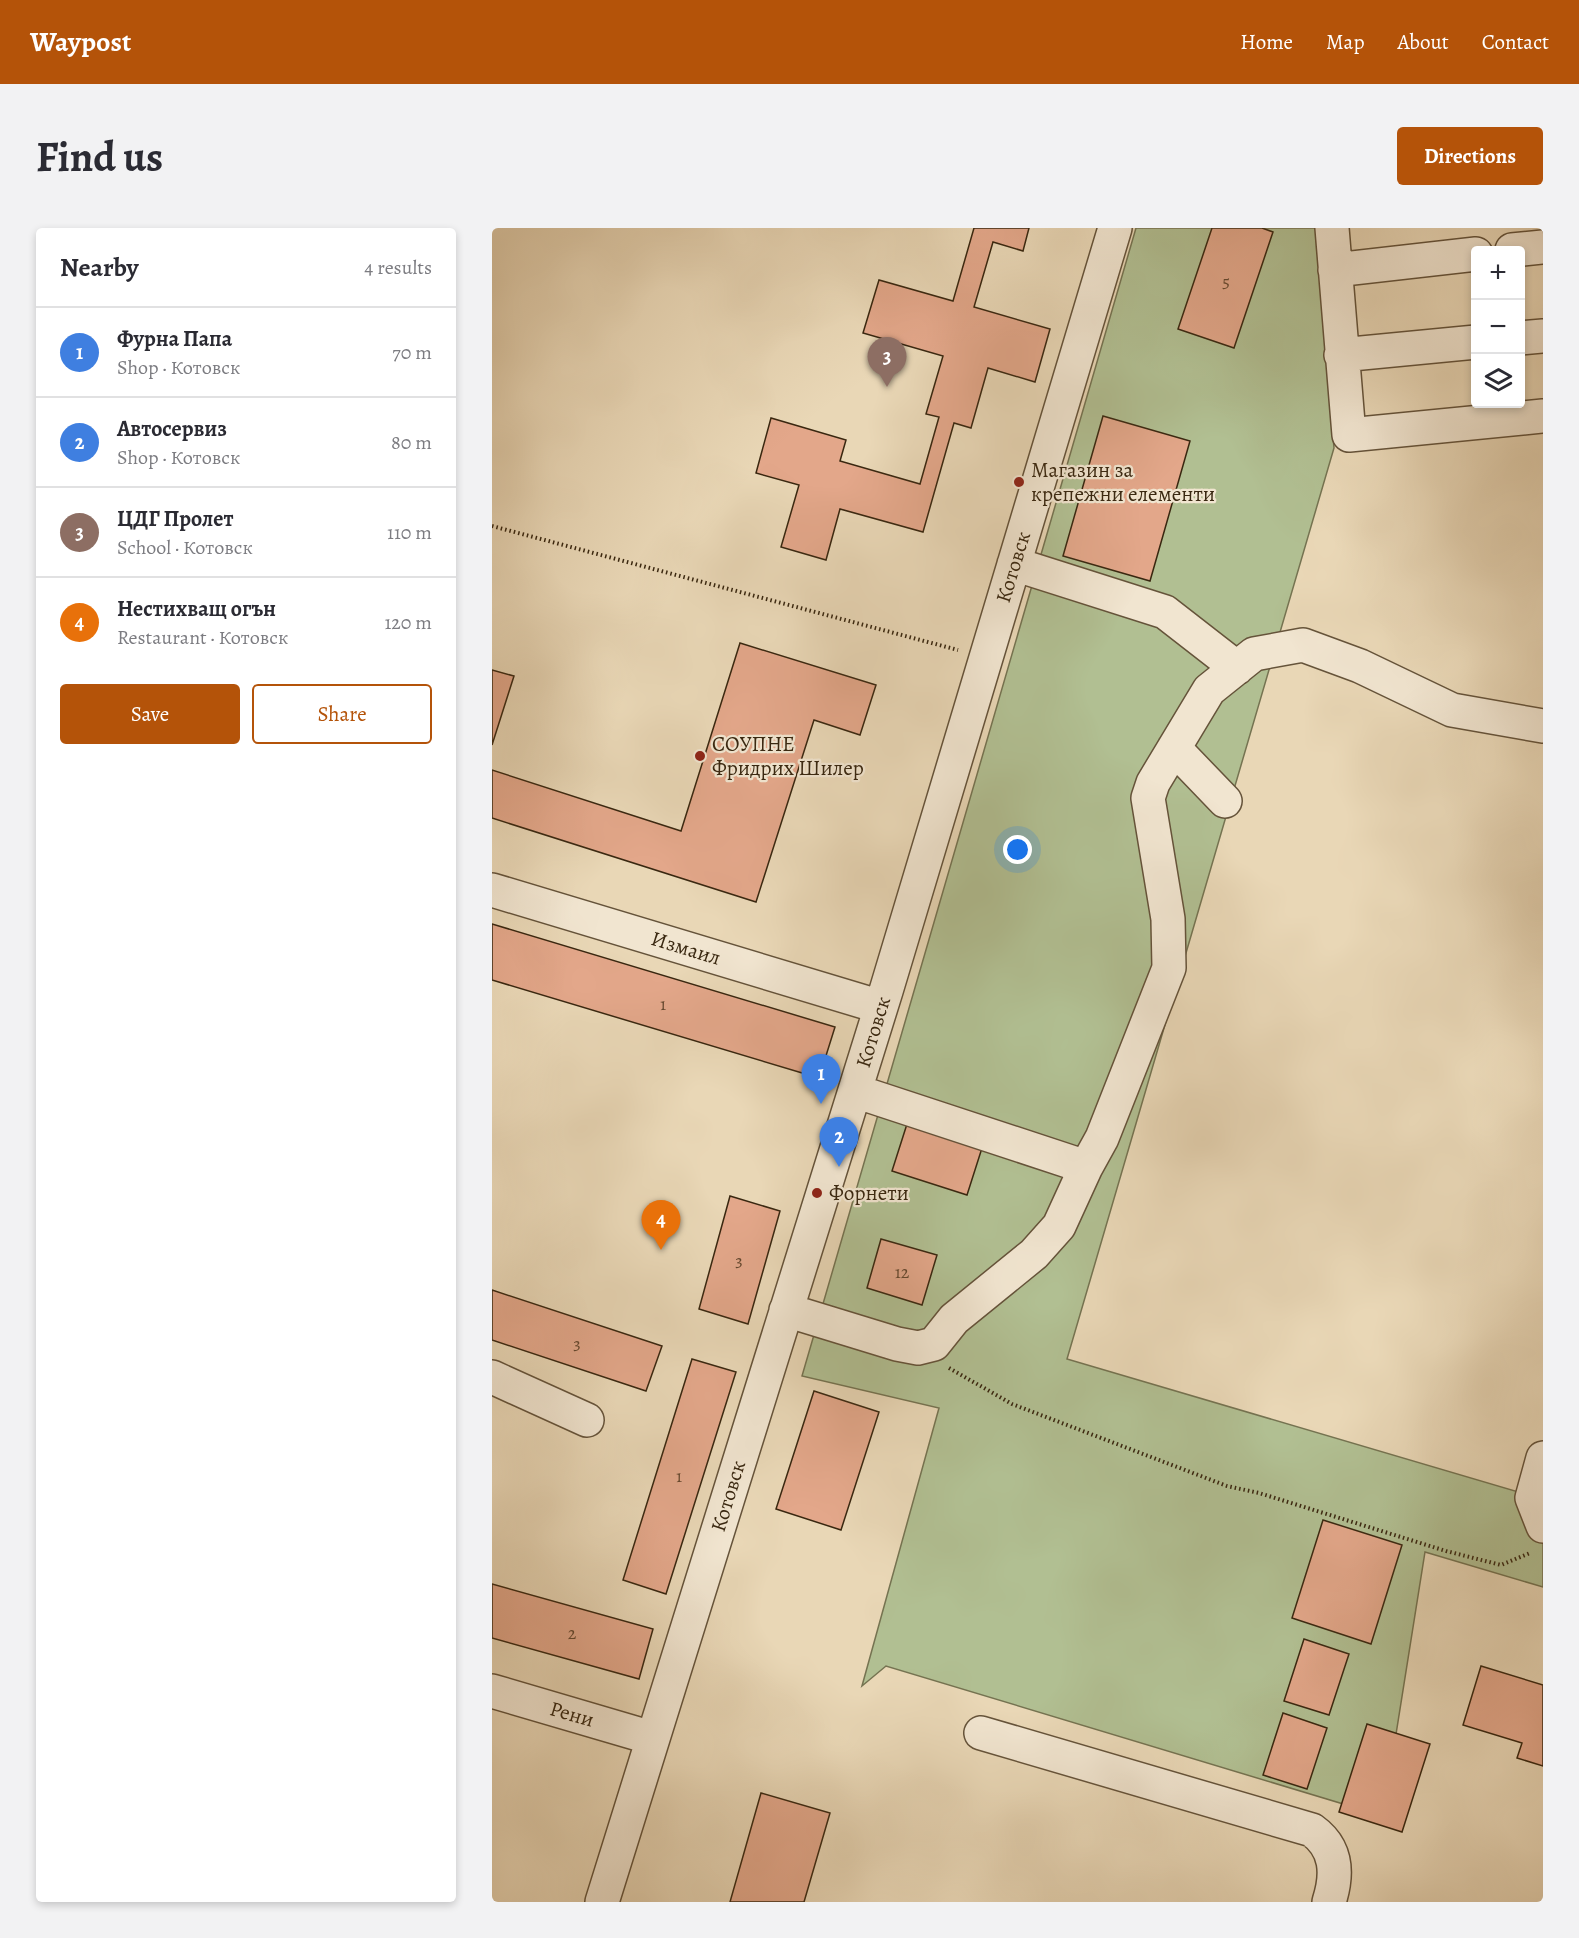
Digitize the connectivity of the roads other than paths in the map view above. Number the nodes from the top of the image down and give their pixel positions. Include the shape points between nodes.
1 (1115, 228) edge
2 (1332, 228) edge
3 (1543, 247) edge
4 (1525, 249) edge
5 (1471, 255) edge
6 (1335, 270) junction
7 (1543, 336) edge
8 (1525, 338) edge
9 (1471, 342) edge
10 (1341, 354) junction
11 (1543, 416) edge
12 (1014, 564) junction
13 (1237, 668) junction
14 (1543, 726) edge
15 (1174, 748) junction
16 (1225, 801) dead end
17 (492, 890) edge
18 (881, 1006) junction
19 (855, 1091) junction
20 (1086, 1167) junction
21 (786, 1310) junction
22 (492, 1377) edge
23 (587, 1420) dead end
24 (1543, 1458) edge
25 (1538, 1537) edge
26 (492, 1690) edge
27 (981, 1732) dead end
28 (652, 1738) junction
29 (602, 1902) edge
30 (1329, 1902) edge

1 - 12 street, Котовск
2 - 6 street
3 - 4 street
5 - 6 street
6 - 10 street
7 - 8 street
9 - 10 street
10 - 11 street via 1349,435
12 - 13 street via 1165,612
12 - 18 street, Котовск
13 - 14 street via 1254,654 1302,645 1452,710
13 - 15 street via 1209,690
15 - 16 street
15 - 20 street via 1148,798 1168,919 1169,968 1102,1138
17 - 18 street, Измаил
18 - 19 street, Котовск
19 - 20 street
19 - 21 street, Котовск
20 - 21 street via 1059,1226 1034,1254 954,1319 934,1344 918,1348 897,1344
21 - 28 street, Котовск
22 - 23 street
24 - 25 street via 1532,1498
26 - 28 street, Рени
27 - 30 street via 1312,1830 1324,1839 1332,1853 1335,1876
28 - 29 street, Котовск

